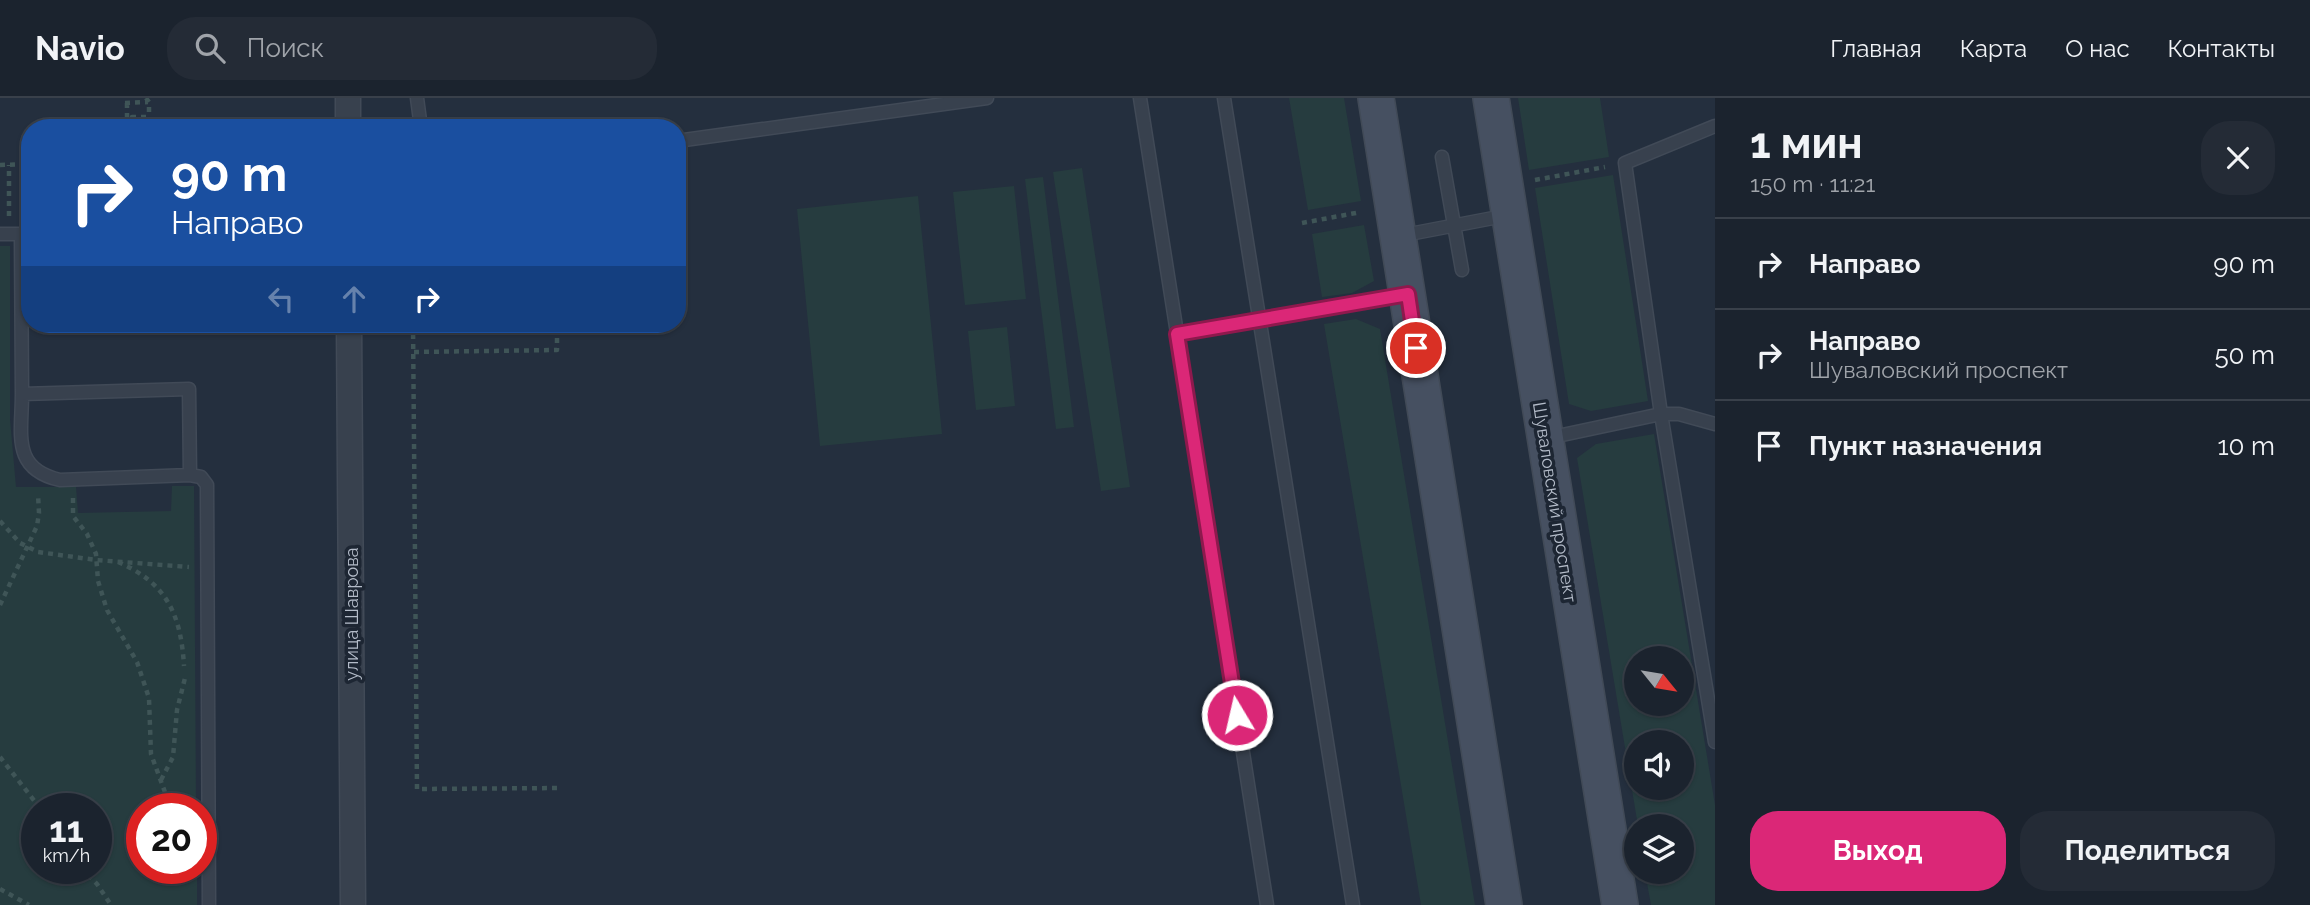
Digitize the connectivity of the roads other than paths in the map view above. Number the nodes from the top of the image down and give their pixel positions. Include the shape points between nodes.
1 (348, 98) edge
2 (417, 98) edge
3 (987, 98) edge
4 (1140, 98) edge
5 (1224, 98) edge
6 (1376, 98) edge
7 (1491, 98) edge
8 (348, 119) edge
9 (420, 119) edge
10 (1715, 126) edge
11 (686, 140) edge
12 (1443, 157) dead end
13 (1509, 215) junction
14 (1454, 225) junction
15 (15, 234) edge
16 (1399, 236) junction
17 (1462, 270) dead end
18 (1408, 294) junction
19 (1259, 320) junction
20 (349, 333) edge
21 (1177, 334) junction
22 (22, 394) junction
23 (1661, 414) junction
24 (1715, 424) edge
25 (1544, 439) junction
26 (190, 475) junction
27 (1715, 742) edge
28 (209, 905) edge
29 (353, 905) edge
30 (1267, 905) edge
31 (1353, 905) edge
32 (1504, 905) edge
33 (1620, 905) edge

1 - 8 street
2 - 9 lane
3 - 11 lane
4 - 21 lane
5 - 19 lane
6 - 16 main road
7 - 13 main road, Шуваловский проспект
10 - 23 lane via 1626,163
12 - 14 lane
13 - 14 lane
13 - 25 main road, Шуваловский проспект
14 - 16 lane
14 - 17 lane
15 - 22 lane
16 - 18 main road
18 - 19 lane
18 - 32 main road
19 - 21 lane
19 - 31 lane
20 - 29 street, улица Шаврова
21 - 30 lane
22 - 26 lane via 23,451 29,466 42,476 73,480
22 - 26 lane via 189,389
23 - 24 lane
23 - 25 lane
23 - 27 lane
25 - 33 main road, Шуваловский проспект
26 - 28 lane via 201,477 207,485

